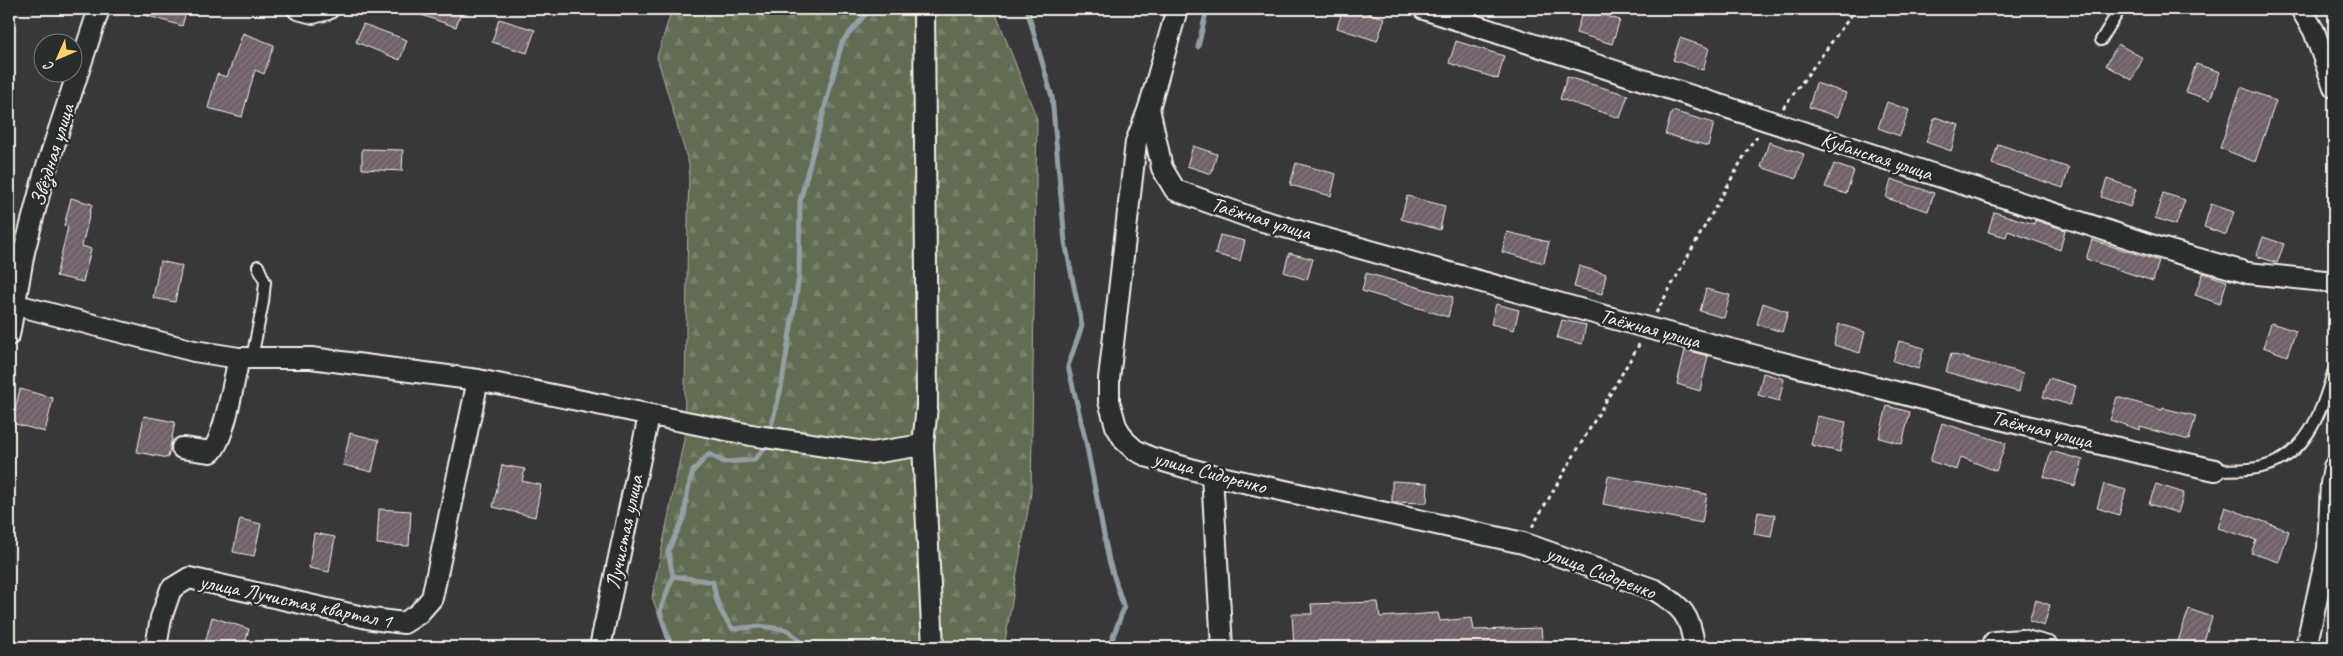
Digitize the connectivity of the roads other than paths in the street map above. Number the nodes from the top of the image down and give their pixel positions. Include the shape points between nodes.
1 (99, 9) edge
2 (298, 9) edge
3 (328, 9) edge
4 (924, 9) edge
5 (1176, 9) edge
6 (1424, 9) edge
7 (2120, 9) edge
8 (2301, 9) edge
9 (2101, 40) dead end
10 (2334, 87) edge
11 (1149, 108) junction
12 (258, 266) dead end
13 (2334, 282) edge
14 (12, 304) edge
15 (9, 335) edge
16 (245, 358) junction
17 (2334, 370) edge
18 (478, 380) junction
19 (649, 416) junction
20 (923, 445) junction
21 (182, 448) dead end
22 (2334, 466) edge
23 (2215, 470) joint
24 (1212, 475) junction
25 (1994, 642) dead end
26 (156, 647) edge
27 (600, 647) edge
28 (933, 647) edge
29 (1222, 647) edge
30 (1694, 647) edge
31 (2048, 647) edge
32 (2306, 647) edge

1 - 14 street, Звёздная улица via 44,175
2 - 3 street via 313,13
4 - 20 street via 927,406
5 - 11 street, улица Сидоренко
6 - 13 street, Кубанская улица via 2157,247 2248,273
7 - 9 lane
8 - 10 street via 2314,31
11 - 23 street, Таёжная улица via 1162,168 1175,190 1252,218 1658,331 2070,437
11 - 24 street, улица Сидоренко via 1136,142 1130,184 1109,401 1116,426 1135,450
12 - 16 lane via 265,282
14 - 15 street, Звёздная улица
14 - 16 street via 194,351
16 - 18 street via 311,358
16 - 21 street via 215,448 211,452
17 - 23 lane via 2317,417 2298,449 2286,458 2261,468
18 - 19 street
18 - 26 street, улица Лучистая квартал 1 via 432,598 418,614 404,623 372,619 189,578 171,589
19 - 20 street via 784,441 872,453
19 - 27 street, Лучистая улица
20 - 28 street
22 - 32 street via 2328,549
24 - 29 street
24 - 30 street, улица Сидоренко via 1523,543 1655,590 1684,611
25 - 31 street via 2022,640

